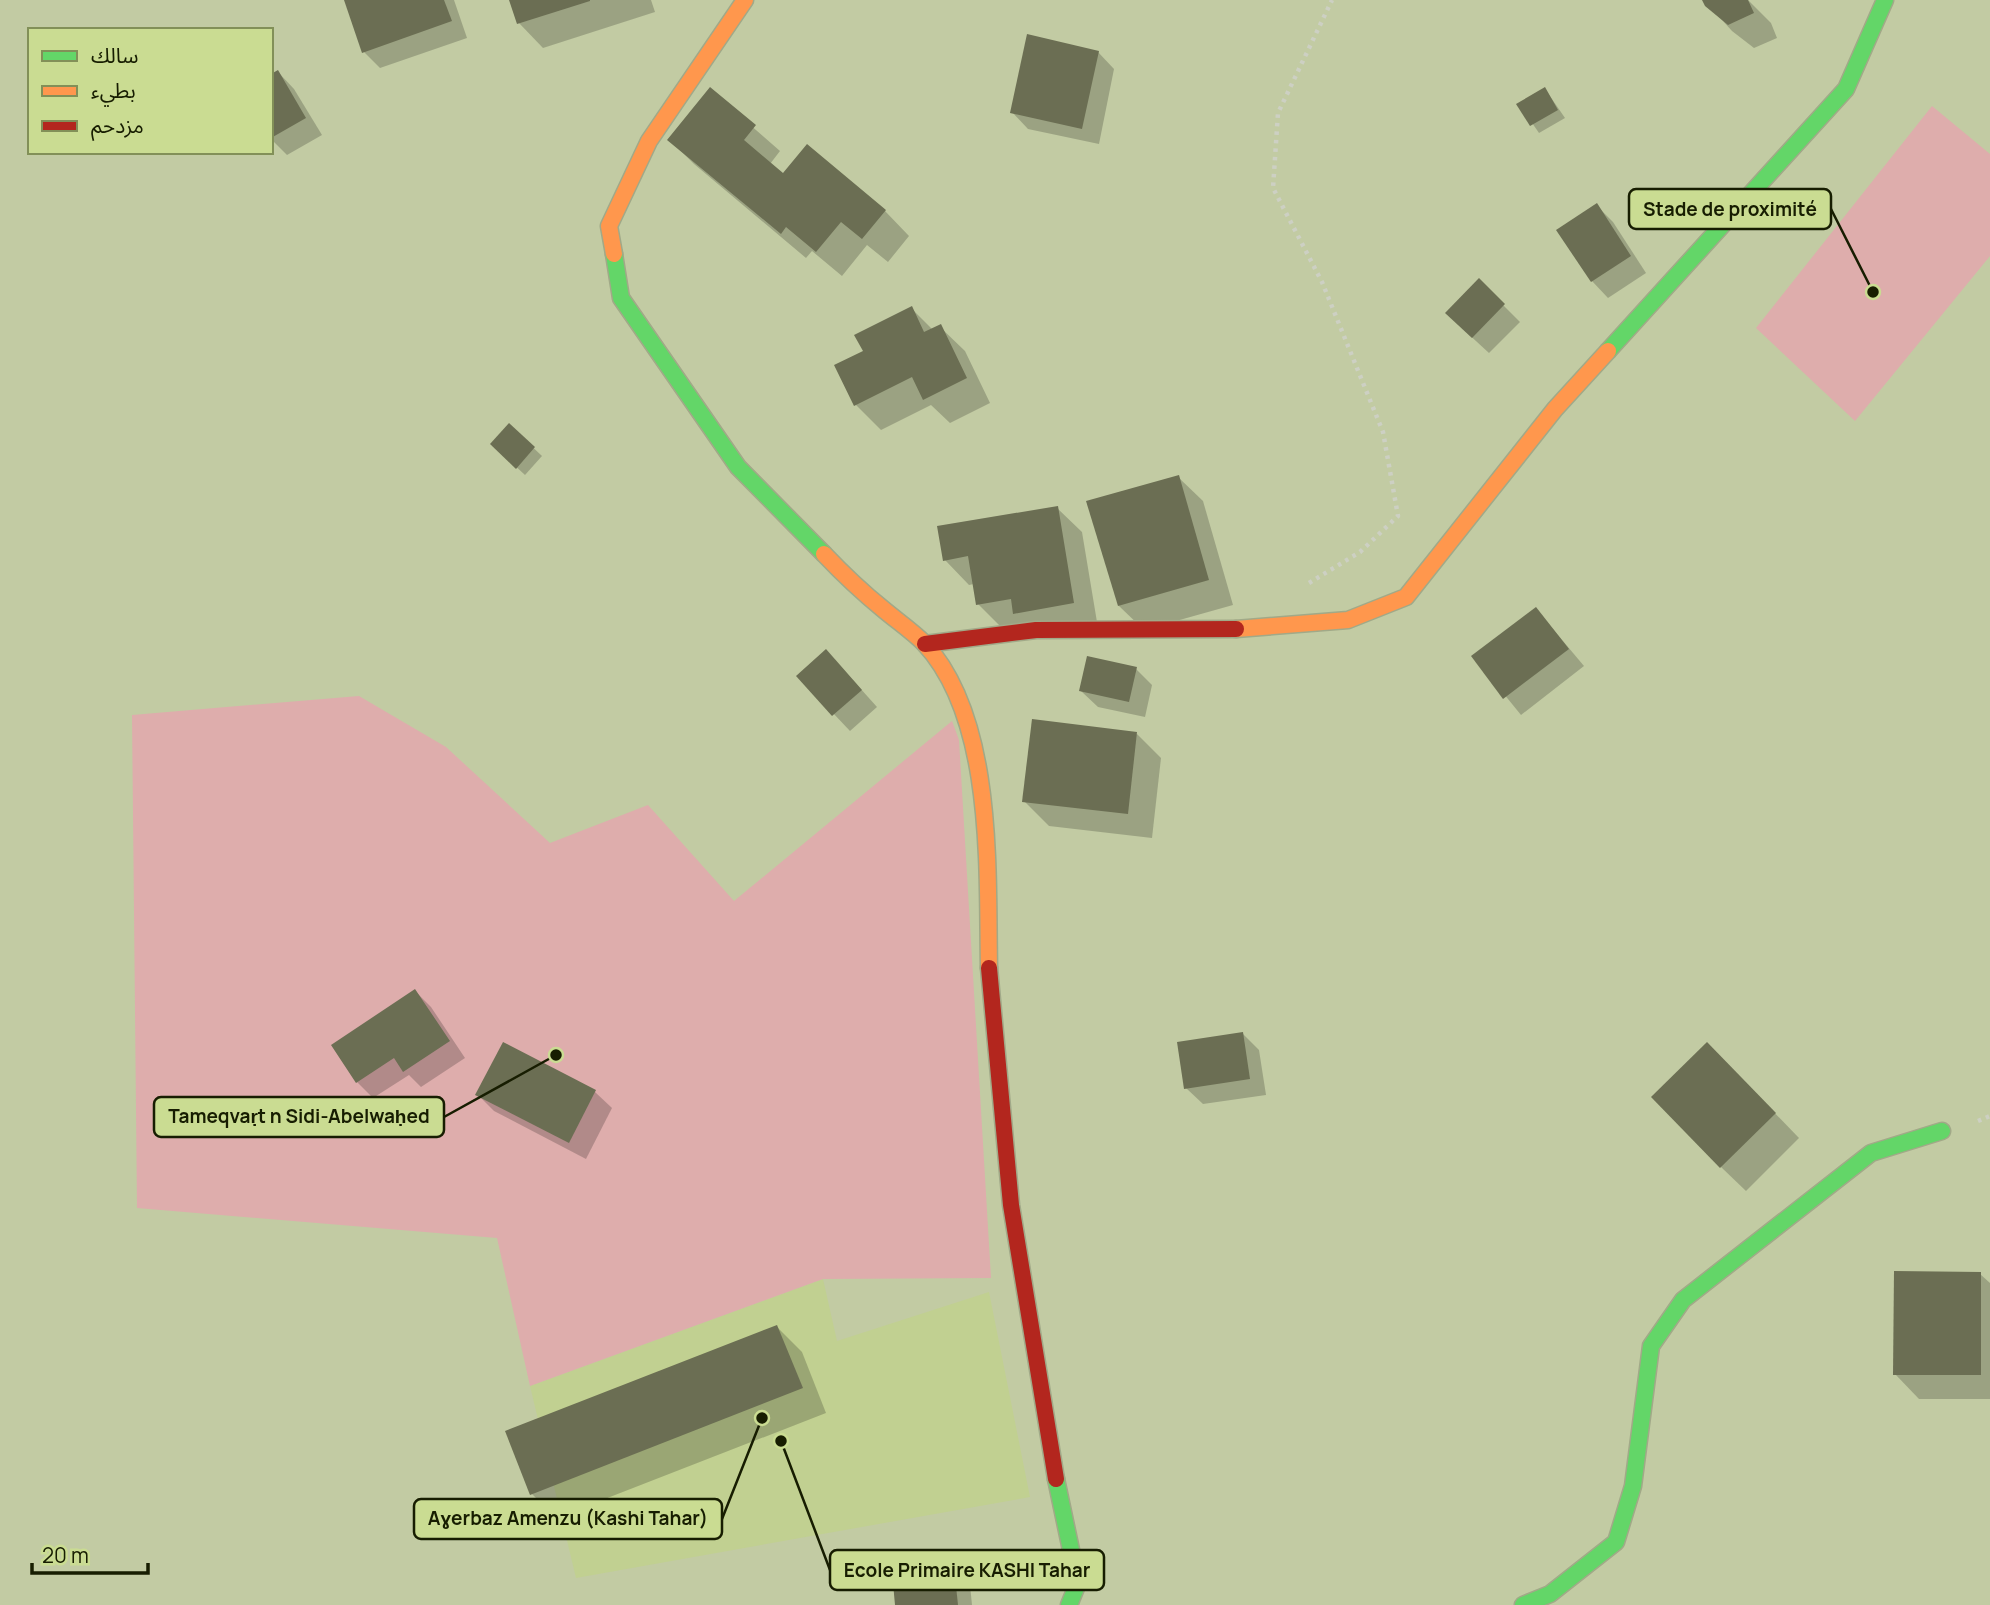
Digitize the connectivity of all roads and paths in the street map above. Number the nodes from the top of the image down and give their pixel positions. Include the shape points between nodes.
1 (745, 0) edge
2 (1332, 0) edge
3 (1885, 0) edge
4 (1300, 588) dead end
5 (925, 644) junction
6 (1942, 1131) dead end
7 (1069, 1605) edge
8 (1522, 1605) edge

1 - 5 street via 649,141 609,226 621,298 738,467 855,586
2 - 4 path via 1278,113 1273,188 1322,282 1383,432 1398,516 1360,552
3 - 5 street via 1846,89 1555,410 1406,597 1348,620 1249,629 1036,630
5 - 7 street via 949,681 972,735 986,814 990,1000 1011,1205 1054,1468 1078,1583
6 - 8 street via 1871,1153 1683,1300 1651,1346 1633,1486 1616,1542 1550,1594

